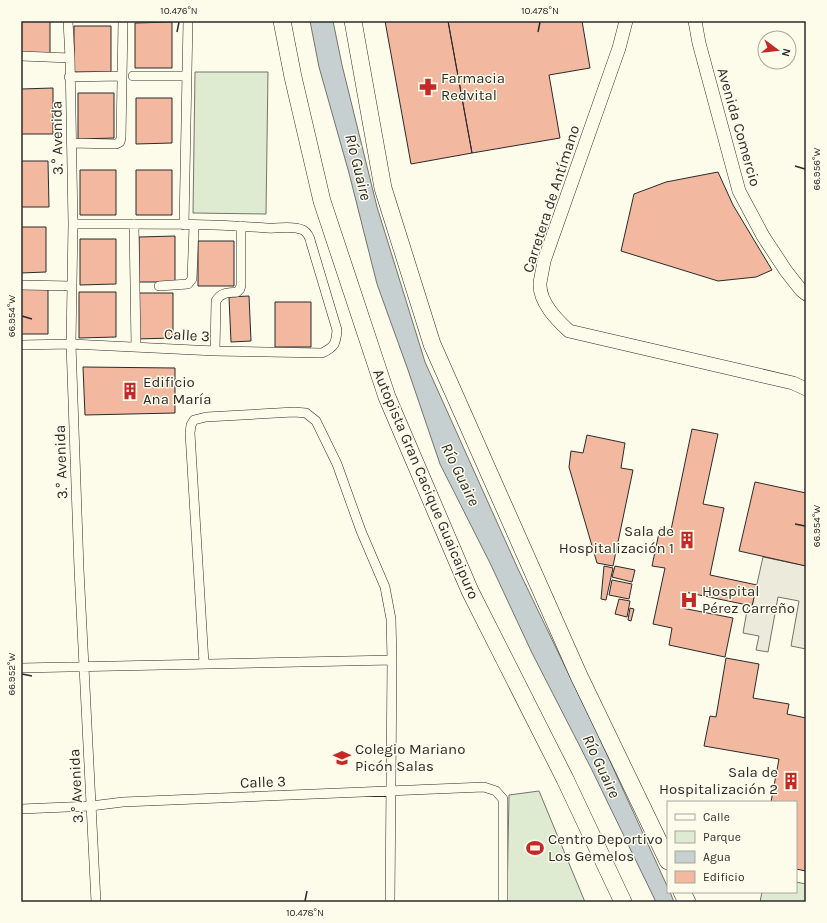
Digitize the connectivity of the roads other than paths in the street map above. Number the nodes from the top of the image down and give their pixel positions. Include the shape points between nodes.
1 (68, 21) edge
2 (123, 21) edge
3 (188, 21) edge
4 (282, 21) edge
5 (353, 21) edge
6 (626, 21) edge
7 (695, 21) edge
8 (21, 56) edge
9 (70, 58) junction
10 (121, 76) junction
11 (133, 76) dead end
12 (187, 76) junction
13 (69, 77) junction
14 (71, 143) junction
15 (72, 224) junction
16 (134, 224) junction
17 (184, 225) junction
18 (194, 225) junction
19 (240, 226) junction
20 (21, 285) edge
21 (72, 286) junction
22 (159, 286) dead end
23 (804, 290) edge
24 (71, 344) junction
25 (21, 345) edge
26 (136, 347) junction
27 (215, 351) junction
28 (806, 389) edge
29 (392, 660) junction
30 (204, 663) junction
31 (84, 667) junction
32 (21, 668) edge
33 (390, 791) junction
34 (91, 806) junction
35 (21, 808) edge
36 (667, 860) edge
37 (682, 893) edge
38 (96, 902) edge
39 (390, 902) edge
40 (503, 902) edge
41 (623, 902) edge
42 (687, 902) edge

1 - 9 street, 3.° Avenida
2 - 10 street
3 - 12 street
4 - 41 highway, Autopista Gran Cacique Guaicaipuro via 322,201 387,397 470,591 565,779
5 - 36 highway via 383,188 432,344 579,676
6 - 28 main road, Carretera de Antímano via 619,48 544,261 540,284 543,300 559,322 569,330 793,383
7 - 23 main road, Avenida Comercio via 739,191 762,236 786,271
8 - 9 street
9 - 13 street, 3.° Avenida
10 - 13 street
10 - 14 street via 120,142
11 - 12 street
12 - 17 street
13 - 14 street, 3.° Avenida
14 - 15 street, 3.° Avenida
15 - 16 street
15 - 21 street, 3.° Avenida
16 - 17 street
16 - 26 street
17 - 18 street
18 - 19 street
18 - 22 street via 191,281 188,284
19 - 27 street via 241,285 237,292 223,293 216,301
19 - 27 street, Calle 3 via 304,230 337,330 336,342 322,353
20 - 21 street
21 - 24 street, 3.° Avenida
24 - 25 street, Calle 3
24 - 26 street, Calle 3
24 - 31 street, 3.° Avenida
26 - 27 street, Calle 3
29 - 30 street
29 - 30 street via 391,619 385,588 337,464 316,421 306,413 294,412 206,417 194,420 191,425
29 - 33 street
30 - 31 street
31 - 32 street
31 - 34 street, 3.° Avenida
33 - 34 street, Calle 3 via 123,802
33 - 39 street
33 - 40 street, Calle 3 via 484,787 496,791 503,800
34 - 35 street, Calle 3
34 - 38 street, 3.° Avenida
37 - 42 highway

